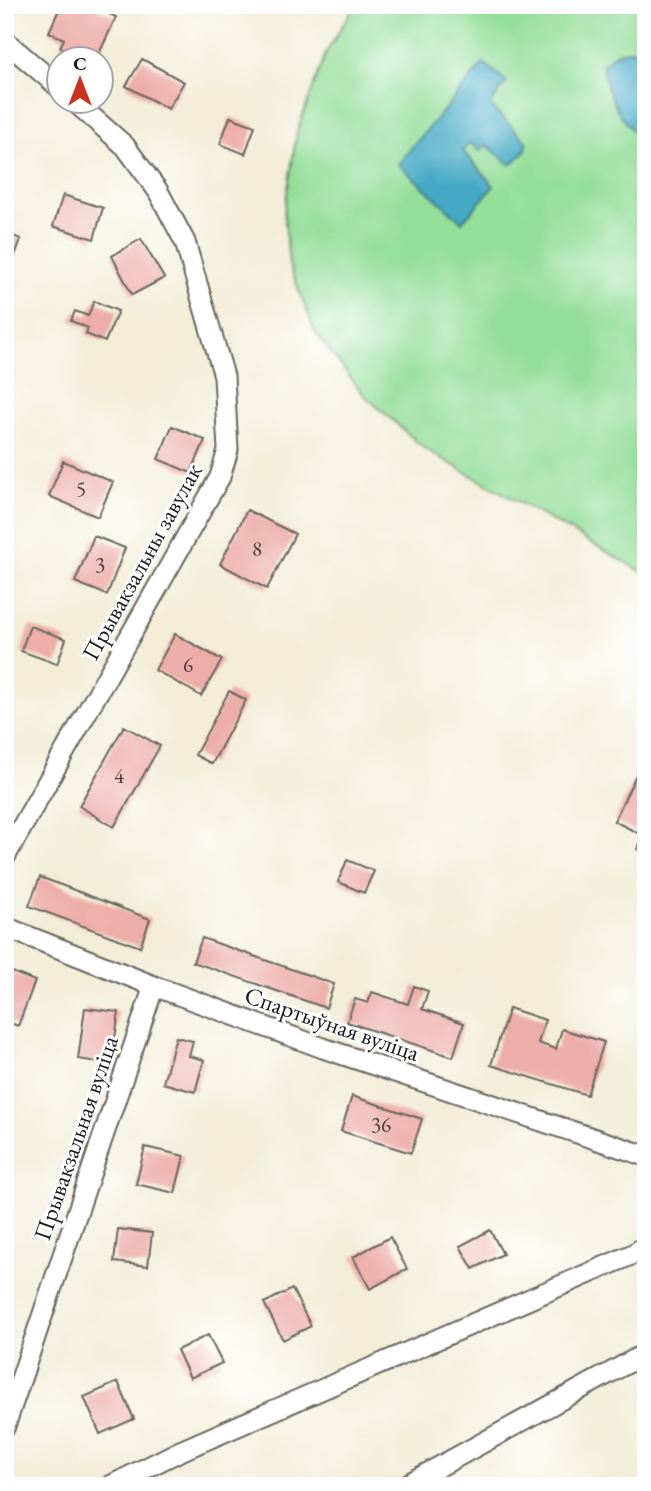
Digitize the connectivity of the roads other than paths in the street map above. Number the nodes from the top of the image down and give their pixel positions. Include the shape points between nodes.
1 (5, 41) edge
2 (46, 76) edge
3 (91, 116) edge
4 (5, 857) edge
5 (5, 927) edge
6 (154, 986) junction
7 (646, 1156) edge
8 (646, 1246) edge
9 (646, 1353) edge
10 (5, 1426) edge
11 (110, 1486) edge
12 (404, 1486) edge

1 - 2 street
3 - 4 street, Прывакзальны завулак via 125,146 158,191 185,242 224,376 228,450 220,477
5 - 6 street, Спартыўная вуліца
6 - 7 street, Спартыўная вуліца
6 - 10 street, Прывакзальная вуліца
8 - 11 street
9 - 12 street

